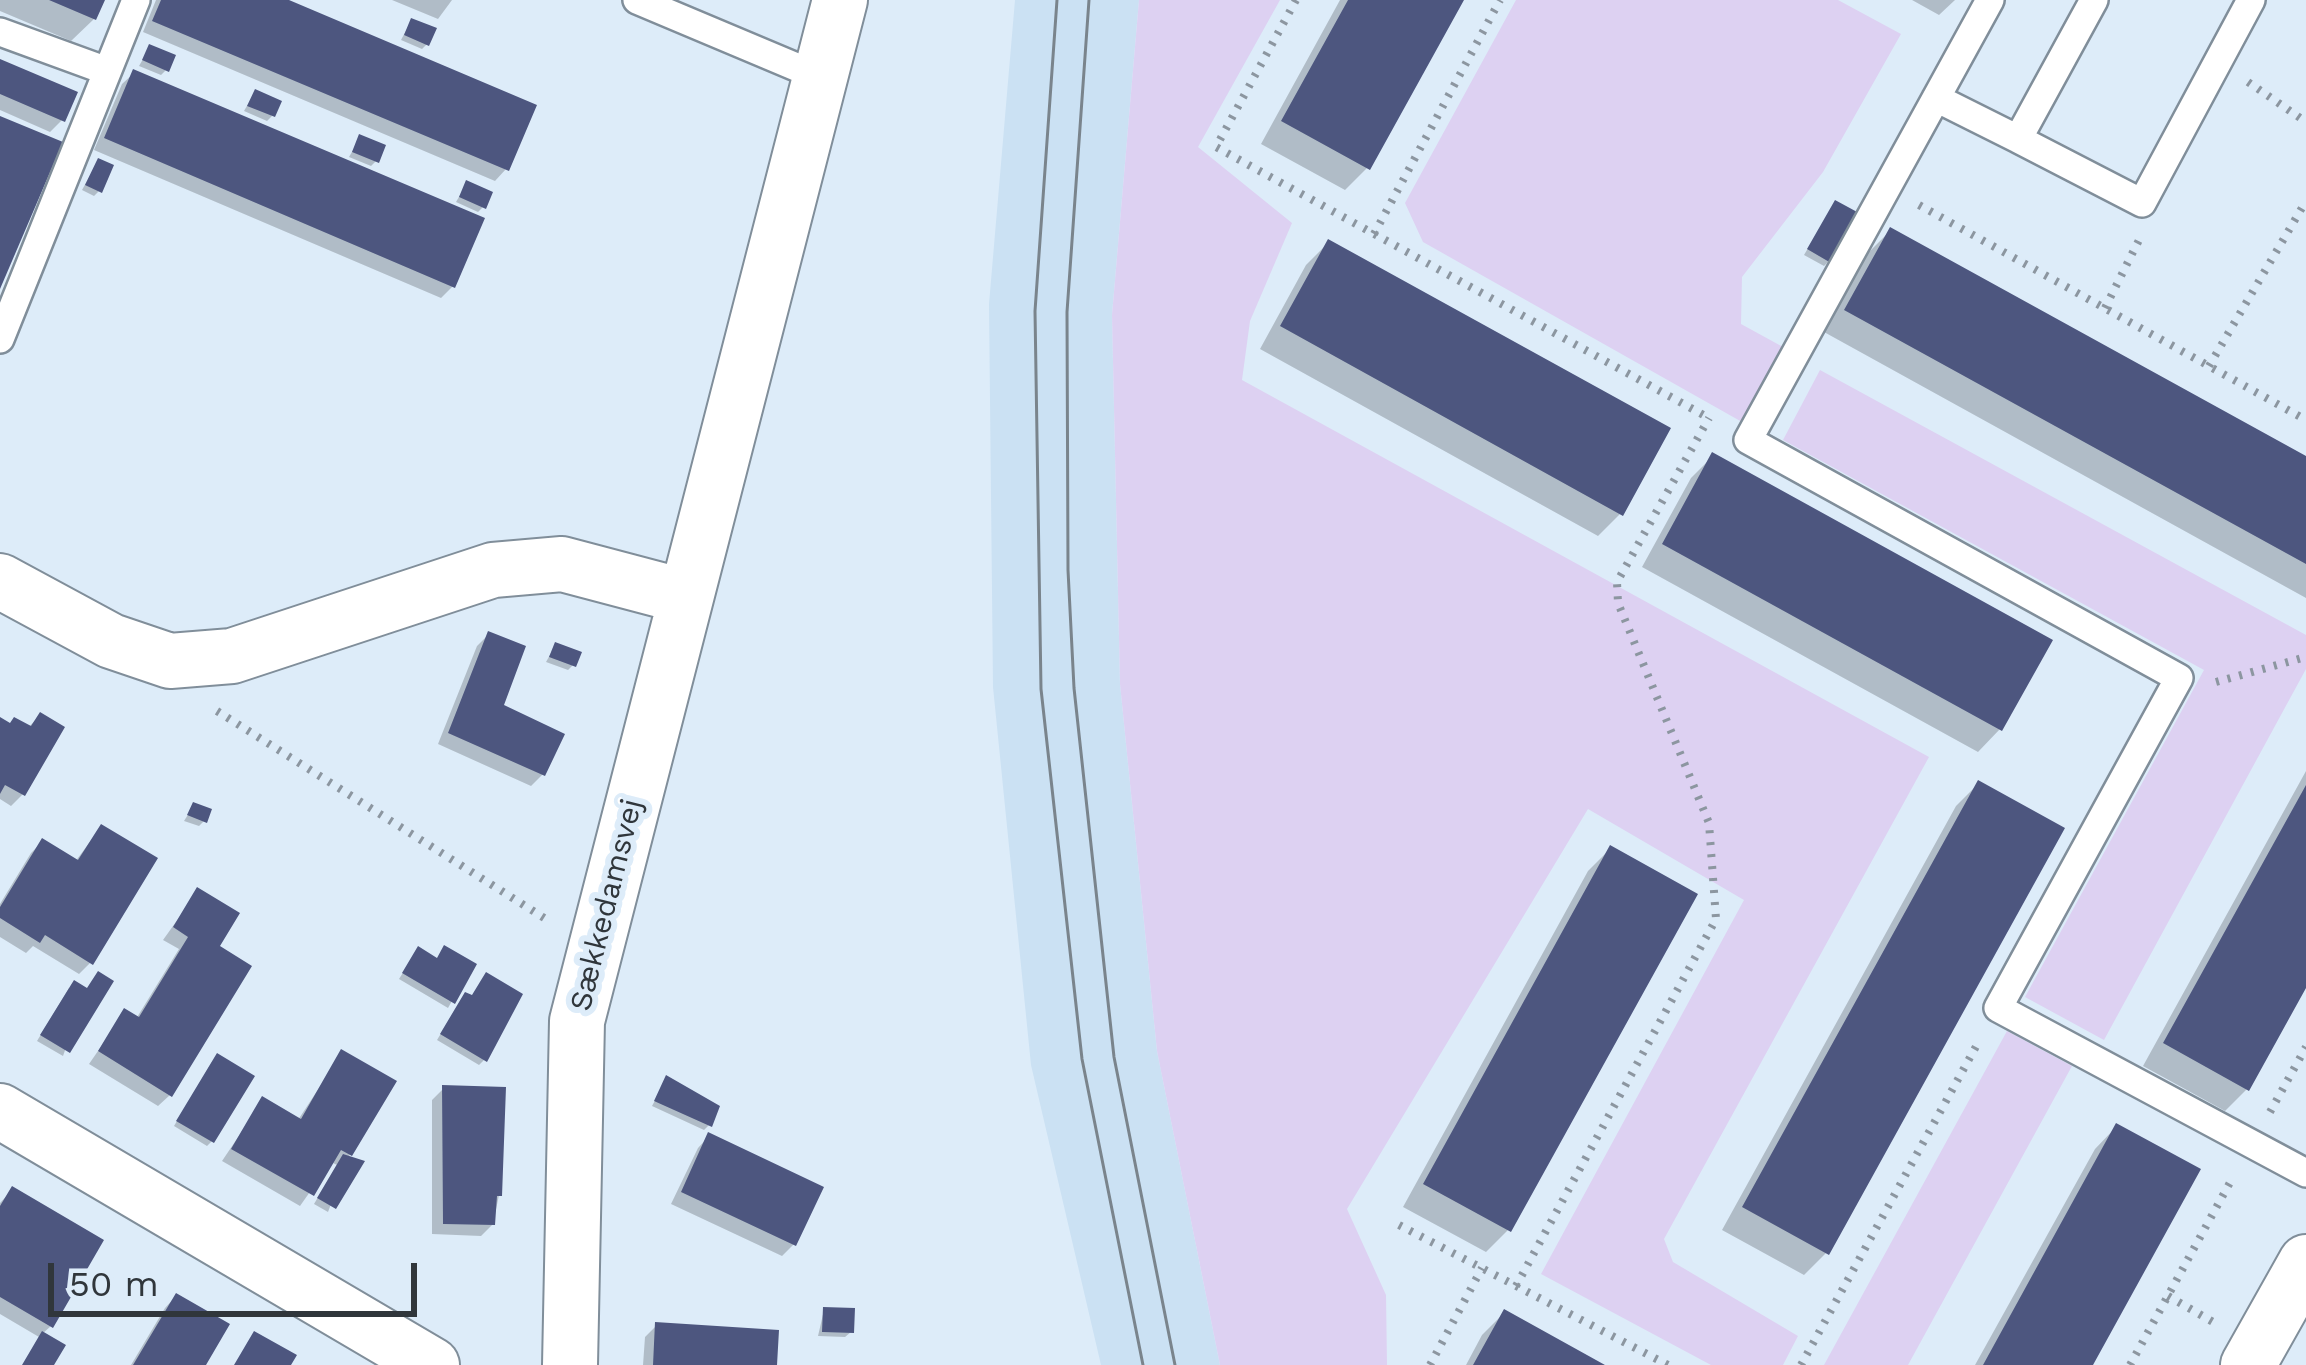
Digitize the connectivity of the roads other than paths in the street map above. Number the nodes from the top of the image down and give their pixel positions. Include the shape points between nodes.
1 (136, 0) edge
2 (637, 0) edge
3 (840, 0) edge
4 (1990, 0) edge
5 (2094, 0) edge
6 (2252, 0) edge
7 (0, 32) edge
8 (107, 71) junction
9 (820, 77) junction
10 (1936, 98) junction
11 (2018, 139) junction
12 (0, 339) edge
13 (0, 581) edge
14 (683, 596) junction
15 (0, 1111) edge
16 (2306, 1173) edge
17 (2306, 1262) edge
18 (432, 1365) edge
19 (569, 1365) edge
20 (2248, 1365) edge

1 - 8 lane
2 - 9 lane
3 - 9 street, Sækkedamsvej
4 - 10 lane
5 - 11 lane
6 - 11 lane via 2142,203
7 - 8 lane
8 - 12 lane
9 - 14 street, Sækkedamsvej
10 - 11 lane
10 - 16 lane via 1748,440 2179,678 1998,1008
13 - 14 street via 111,641 170,661 232,656 493,570 562,564
14 - 19 street, Sækkedamsvej via 577,1021
15 - 18 street
17 - 20 street

